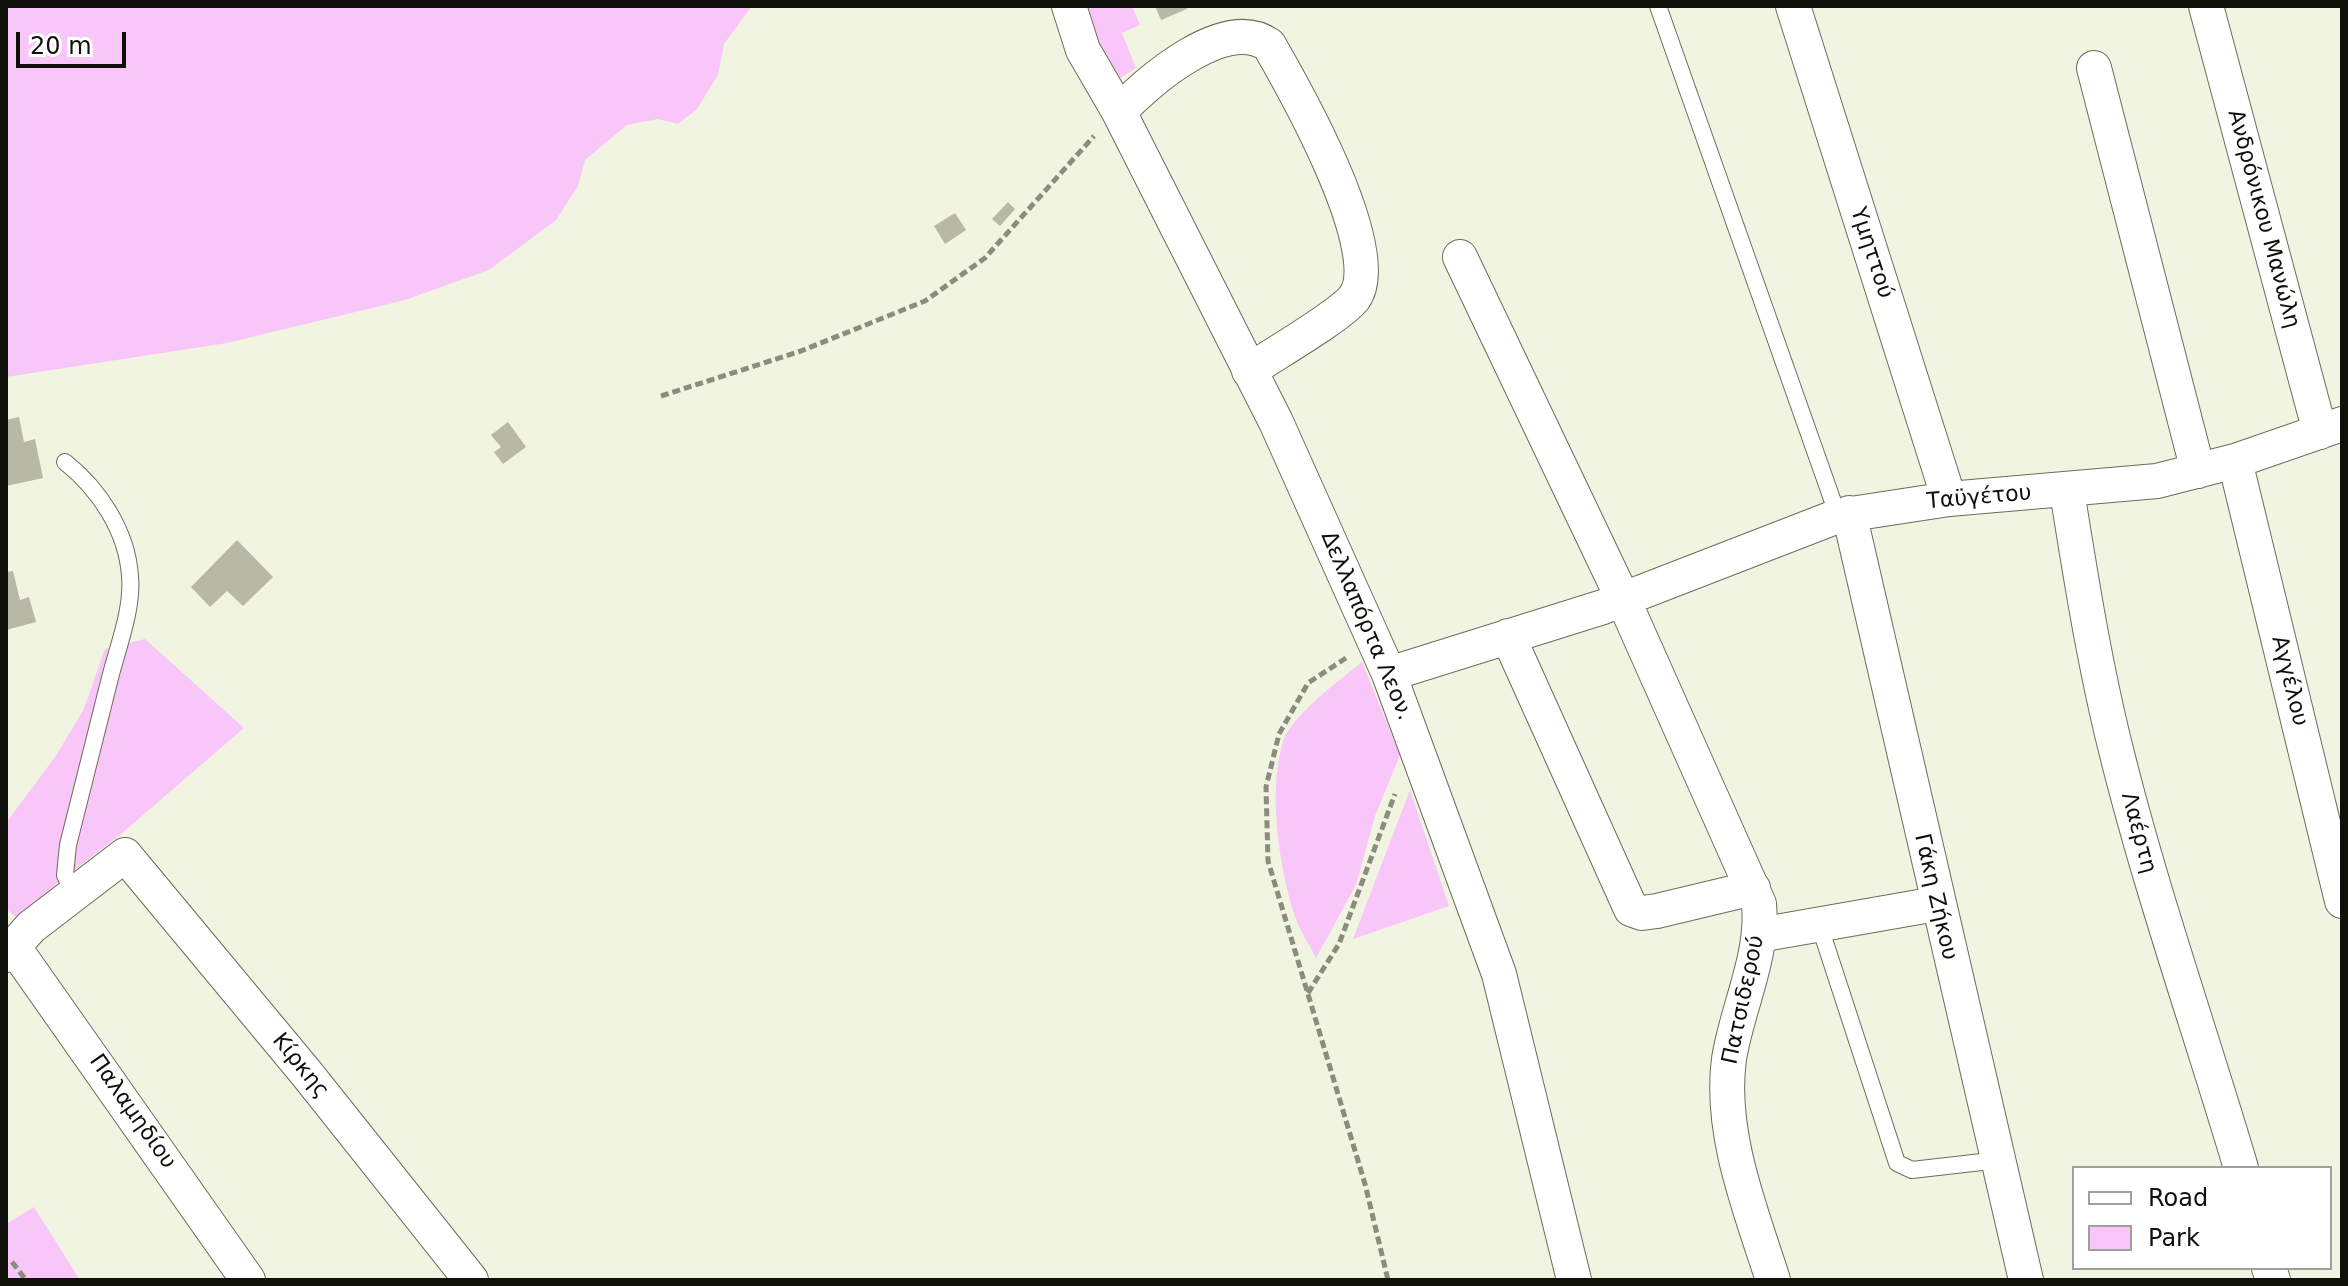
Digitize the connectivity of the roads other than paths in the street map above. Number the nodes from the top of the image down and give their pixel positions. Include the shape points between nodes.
1 (1069, 6) edge
2 (1658, 6) edge
3 (1793, 6) edge
4 (2206, 6) edge
5 (2094, 68) dead end
6 (1119, 112) junction
7 (1460, 257) dead end
8 (1249, 371) junction
9 (2331, 428) edge
10 (2235, 461) junction
11 (65, 462) dead end
12 (2198, 471) junction
13 (2067, 491) junction
14 (1949, 499) junction
15 (1844, 514) junction
16 (1623, 599) junction
17 (1508, 636) junction
18 (1389, 674) junction
19 (1753, 888) junction
20 (73, 893) junction
21 (2342, 901) edge
22 (1936, 904) junction
23 (1819, 924) junction
24 (1759, 935) junction
25 (10, 950) edge
26 (1999, 1160) junction
27 (2240, 1166) edge
28 (248, 1280) edge
29 (471, 1280) edge
30 (1574, 1280) edge
31 (1773, 1280) edge
32 (2026, 1280) edge

1 - 6 street, Δελλαπόρτα Λεον. via 1083,50
2 - 15 lane
3 - 14 street, Υμηττού
4 - 9 street, Ανδρόνικου Μανώλη
5 - 12 street
6 - 8 street, Δελλαπόρτα Λεον.
6 - 8 street via 1144,85 1187,56 1237,39 1269,45 1304,106 1349,207 1360,242 1362,282 1347,306
7 - 16 street
8 - 18 street, Δελλαπόρτα Λεον.
9 - 10 street, Ταϋγέτου
10 - 12 street, Ταϋγέτου
10 - 21 street, Αγγέλου
11 - 20 lane via 83,476 119,531 131,579 124,626 68,845 65,875
12 - 13 street, Ταϋγέτου
13 - 14 street, Ταϋγέτου
13 - 27 street, Λαέρτη via 2117,756 2181,983
14 - 15 street, Ταϋγέτου
15 - 16 street, Ταϋγέτου
15 - 22 street, Γάκη Ζήκου
16 - 17 street, Ταϋγέτου
16 - 19 street, Πατσιδερού
17 - 18 street, Ταϋγέτου
17 - 19 street via 1631,909 1657,911
18 - 30 street, Δελλαπόρτα Λεον. via 1499,974
19 - 24 street, Πατσιδερού
20 - 25 street
20 - 29 street, Κίρκης via 125,855
22 - 23 street
22 - 26 street, Γάκη Ζήκου
23 - 24 street
23 - 26 lane via 1897,1163 1912,1170
24 - 31 street, Πατσιδερού via 1733,1041 1728,1101 1741,1175
25 - 28 street, Παλαμηδίου
26 - 32 street, Γάκη Ζήκου

